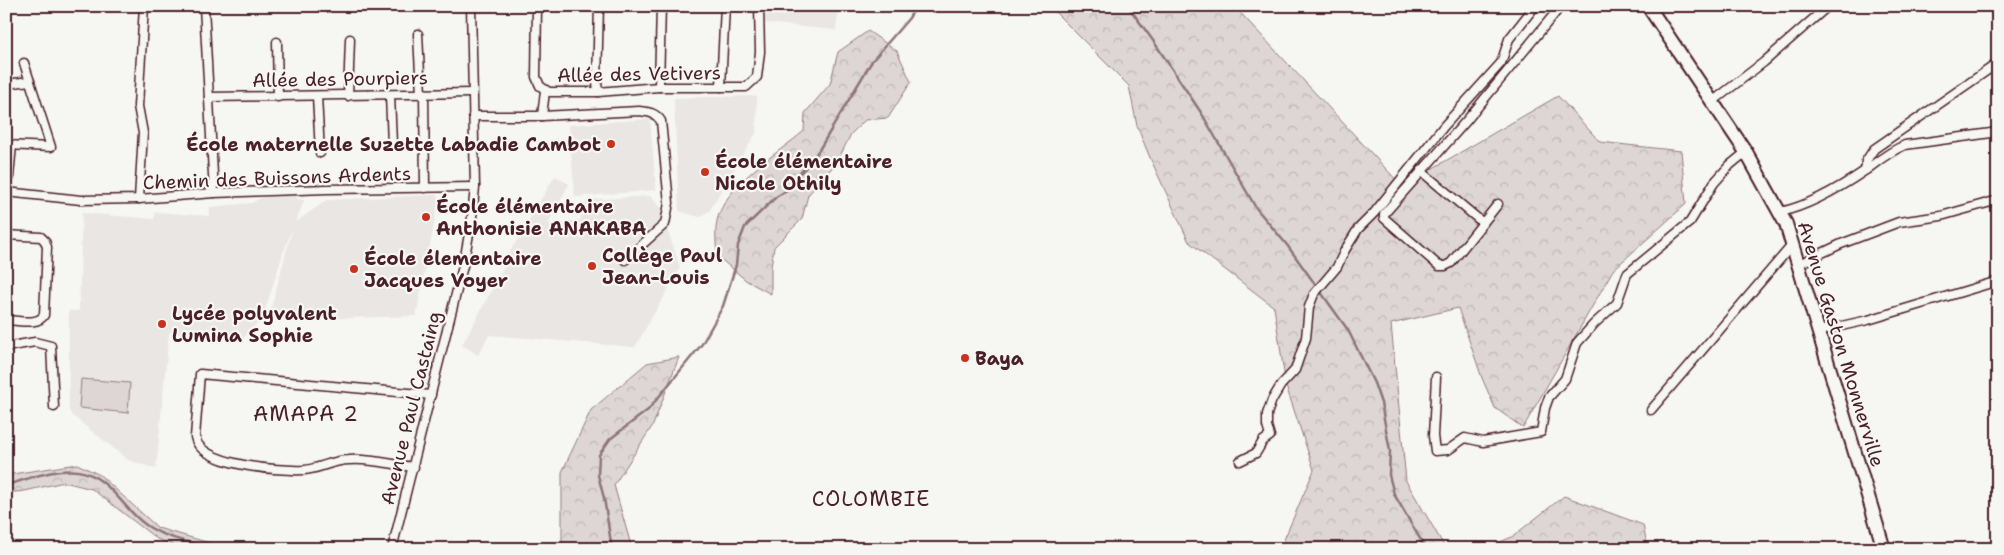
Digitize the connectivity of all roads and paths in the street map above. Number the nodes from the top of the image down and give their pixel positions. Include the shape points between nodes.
1 (144, 6) edge
2 (204, 6) edge
3 (471, 6) edge
4 (537, 6) edge
5 (598, 6) edge
6 (661, 6) edge
7 (724, 6) edge
8 (760, 6) edge
9 (1534, 6) edge
10 (1562, 6) edge
11 (1648, 6) edge
12 (1828, 6) edge
13 (418, 34) dead end
14 (350, 39) dead end
15 (277, 42) dead end
16 (24, 63) dead end
17 (1998, 63) edge
18 (30, 80) junction
19 (6, 84) edge
20 (659, 86) junction
21 (721, 87) junction
22 (545, 91) junction
23 (598, 92) junction
24 (423, 93) junction
25 (472, 93) junction
26 (390, 95) junction
27 (317, 96) junction
28 (348, 96) junction
29 (209, 97) junction
30 (278, 97) junction
31 (1712, 102) junction
32 (472, 116) junction
33 (542, 116) junction
34 (1998, 132) edge
35 (392, 144) dead end
36 (9, 145) edge
37 (1746, 152) junction
38 (320, 153) dead end
39 (1865, 170) junction
40 (1421, 171) junction
41 (475, 187) junction
42 (425, 188) junction
43 (7, 192) edge
44 (214, 194) junction
45 (139, 199) junction
46 (1998, 200) edge
47 (1498, 204) dead end
48 (6, 209) edge
49 (1780, 212) junction
50 (1483, 223) junction
51 (6, 235) edge
52 (1793, 244) junction
53 (624, 260) dead end
54 (1799, 264) junction
55 (1998, 282) edge
56 (6, 320) edge
57 (1819, 331) junction
58 (6, 347) edge
59 (1436, 377) dead end
60 (431, 395) junction
61 (54, 408) dead end
62 (1651, 410) dead end
63 (1240, 461) dead end
64 (414, 467) junction
65 (392, 549) edge
66 (1884, 549) edge

1 - 45 street via 138,106 143,133
2 - 29 street
3 - 25 street, Avenue Paul Castaing
4 - 22 street, Allée des Vetivers via 536,77
5 - 23 street
6 - 20 street
7 - 21 street
8 - 21 street, Allée des Vetivers via 757,77 746,87
9 - 63 street via 1509,39 1501,63 1358,230 1337,267 1314,294 1296,370 1272,400 1267,426 1270,436 1256,453
10 - 40 street
11 - 31 main road, Avenue Gaston Monnerville
12 - 31 street
13 - 24 street
14 - 28 street
15 - 30 street
16 - 18 street
17 - 39 street via 1874,149 1866,161
18 - 19 street
18 - 36 street via 51,147
20 - 21 street, Allée des Vetivers
20 - 23 street, Allée des Vetivers
22 - 23 street, Allée des Vetivers
22 - 33 street
24 - 25 street, Allée des Pourpiers
24 - 26 street, Allée des Pourpiers
24 - 42 street
25 - 32 street, Avenue Paul Castaing
26 - 28 street, Allée des Pourpiers
26 - 35 street
27 - 28 street, Allée des Pourpiers
27 - 30 street, Allée des Pourpiers
27 - 38 street
29 - 30 street, Allée des Pourpiers
29 - 44 street
31 - 37 main road, Avenue Gaston Monnerville
32 - 33 street
32 - 41 street, Avenue Paul Castaing
33 - 53 street via 639,111 656,114 660,121 669,203 664,224
34 - 39 street via 1905,145
36 - 43 street
37 - 49 main road, Avenue Gaston Monnerville
37 - 59 street via 1714,183 1690,222 1627,274 1617,303 1577,343 1565,379 1544,408 1541,432 1483,442 1465,438 1448,450 1435,451
39 - 49 street via 1809,204
40 - 50 street
40 - 50 street via 1384,218 1439,266 1451,263
41 - 42 street, Chemin des Buissons Ardents
41 - 60 street, Avenue Paul Castaing via 464,262
42 - 44 street, Chemin des Buissons Ardents
43 - 45 street, Chemin des Buissons Ardents via 81,200
43 - 48 street
44 - 45 street, Chemin des Buissons Ardents
46 - 54 street via 1941,216 1898,222
47 - 50 street
49 - 52 main road, Avenue Gaston Monnerville
51 - 56 street via 41,237 47,247 42,319 37,322
52 - 54 main road, Avenue Gaston Monnerville
52 - 62 street
54 - 57 main road, Avenue Gaston Monnerville
55 - 57 street
57 - 66 main road, Avenue Gaston Monnerville
58 - 61 street via 35,342 51,346
60 - 64 street, Avenue Paul Castaing
60 - 64 street via 200,374 195,437 203,450 236,464 250,466 305,470 349,460
64 - 65 street, Avenue Paul Castaing

